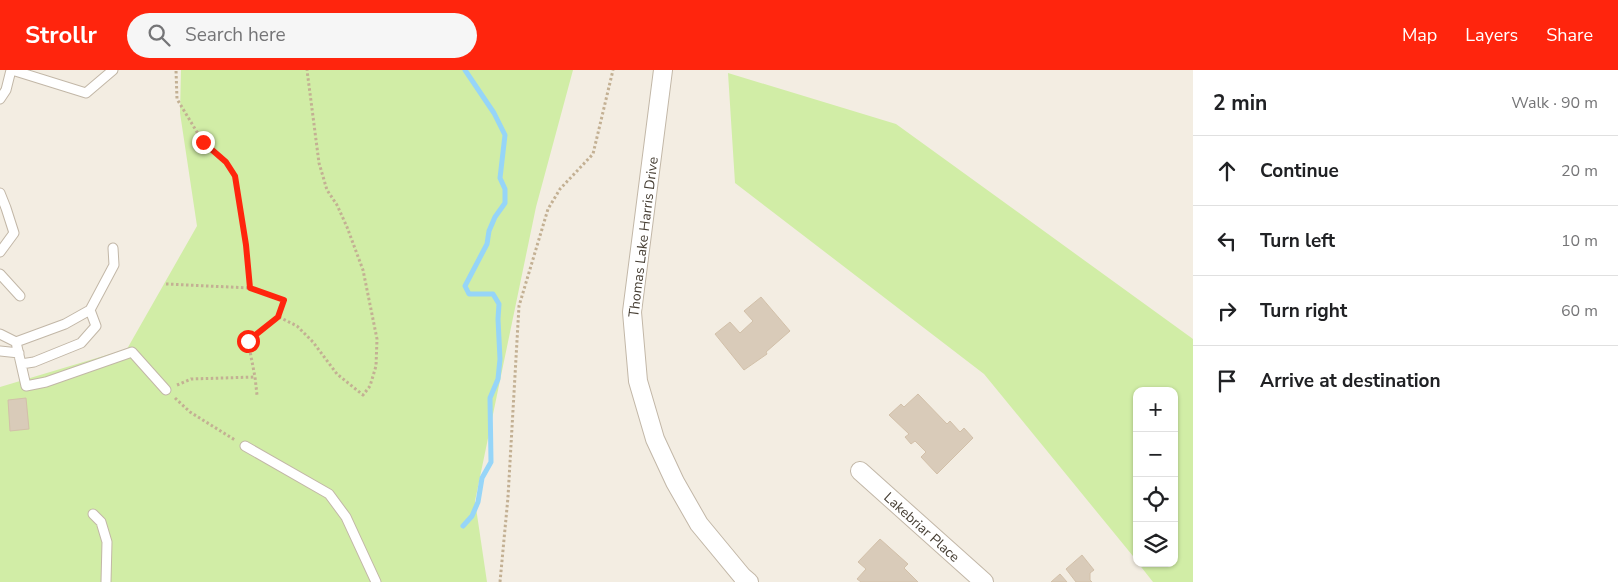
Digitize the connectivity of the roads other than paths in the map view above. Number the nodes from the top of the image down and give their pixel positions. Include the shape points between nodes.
1 (12, 70) edge
2 (113, 70) edge
3 (663, 70) edge
4 (0, 99) edge
5 (0, 193) edge
6 (113, 248) dead end
7 (0, 252) edge
8 (0, 274) edge
9 (20, 296) dead end
10 (90, 310) junction
11 (0, 334) edge
12 (16, 342) junction
13 (0, 351) edge
14 (19, 353) junction
15 (21, 364) junction
16 (166, 390) road end
17 (245, 446) road end
18 (860, 471) dead end
19 (93, 514) dead end
20 (106, 582) edge
21 (376, 582) edge
22 (749, 582) edge
23 (984, 582) edge

1 - 2 lane via 86,93
1 - 4 lane
3 - 22 street, Thomas Lake Harris Drive via 632,312 638,381 655,439 674,482 699,524
5 - 7 lane via 14,233
6 - 10 lane via 114,265
8 - 9 lane
10 - 12 lane via 65,324
10 - 15 lane via 96,326 81,343
11 - 12 lane
12 - 14 lane
13 - 14 lane
14 - 15 lane
15 - 16 lane via 26,386 132,352
17 - 21 lane via 329,494 346,517
18 - 23 street, Lakebriar Place
19 - 20 lane via 101,522 107,542

